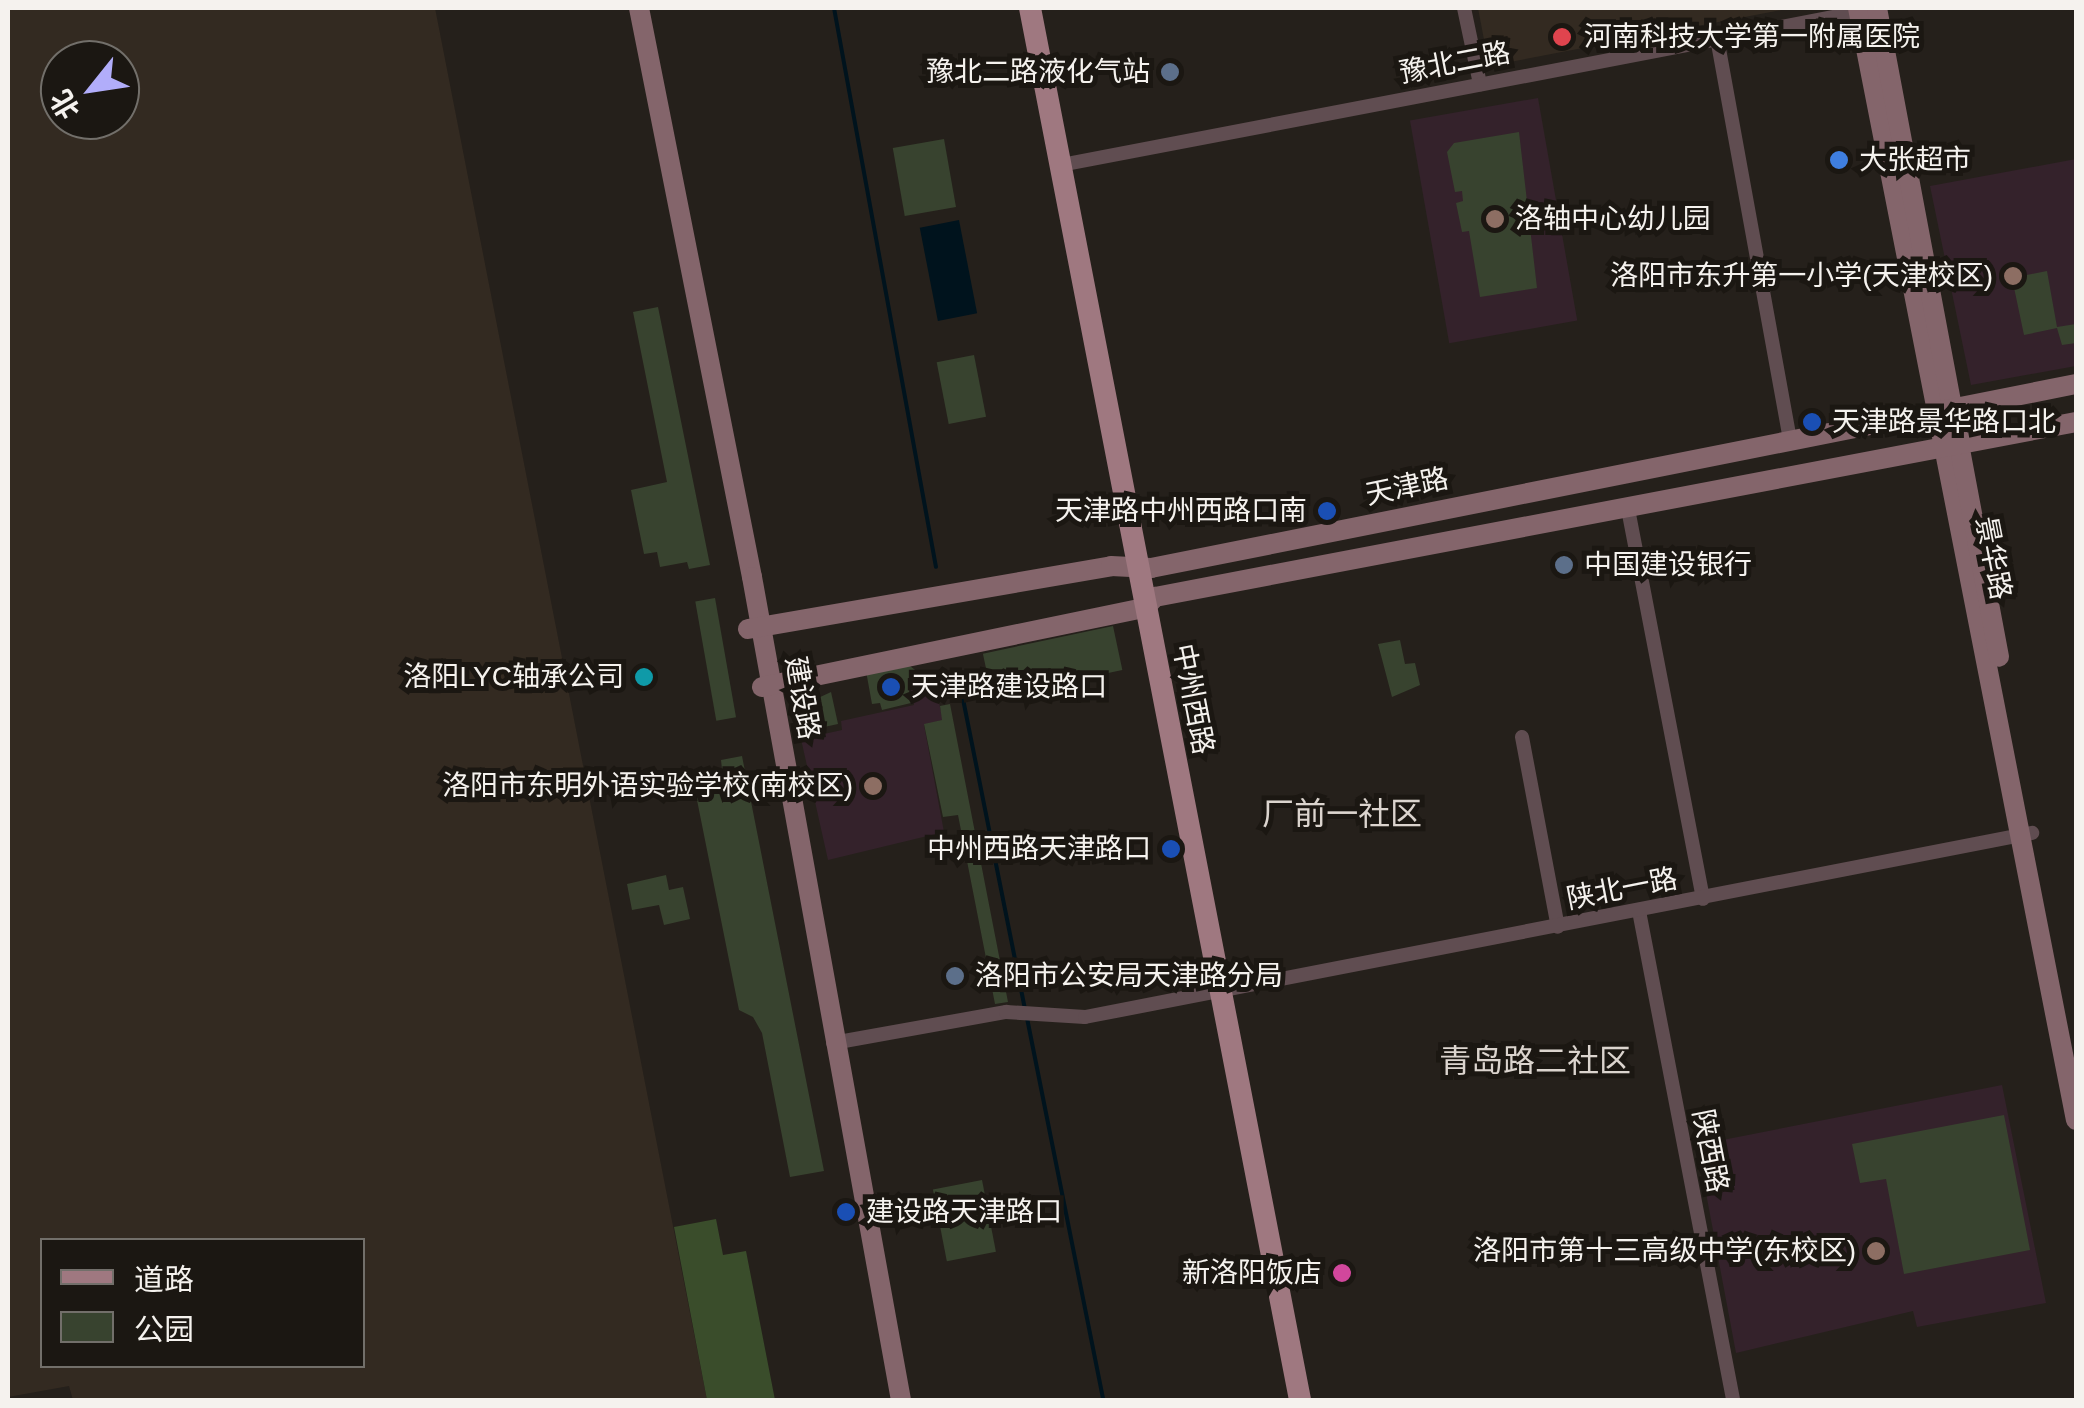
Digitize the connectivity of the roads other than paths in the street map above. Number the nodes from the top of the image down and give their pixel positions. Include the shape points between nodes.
1 (626, 8) edge
2 (639, 8) edge
3 (1030, 8) edge
4 (1043, 8) edge
5 (1464, 8) edge
6 (1865, 9) edge
7 (1717, 38) junction
8 (1480, 84) junction
9 (1067, 163) junction
10 (2076, 384) edge
11 (1943, 410) junction
12 (2076, 422) edge
13 (1790, 440) junction
14 (1950, 446) junction
15 (1628, 508) junction
16 (1144, 565) junction
17 (1150, 602) junction
18 (755, 628) junction
19 (766, 686) junction
20 (1522, 737) dead end
21 (2027, 835) junction
22 (1703, 899) junction
23 (1639, 912) junction
24 (1558, 927) junction
25 (1226, 991) junction
26 (833, 1043) junction
27 (2076, 1061) edge
28 (2076, 1118) edge
29 (887, 1400) edge
30 (901, 1400) edge
31 (1300, 1400) edge
32 (1313, 1400) edge
33 (1733, 1400) edge

1 - 18 main road, 建设路
2 - 18 main road, 建设路
3 - 9 main road, 中州西路
4 - 9 main road, 中州西路
5 - 8 street
6 - 7 street, 豫北二路
6 - 11 main road, 景华路
7 - 8 street, 豫北二路
7 - 13 street
8 - 9 street, 豫北二路
9 - 16 main road, 中州西路
10 - 11 main road, 天津路
11 - 13 main road, 天津路
11 - 14 main road, 景华路
12 - 14 main road
13 - 16 main road, 天津路
14 - 15 main road
14 - 21 main road, 景华路
15 - 17 main road
15 - 22 street
16 - 17 main road, 中州西路
16 - 18 main road, 天津路
17 - 19 main road
17 - 25 main road, 中州西路
18 - 19 main road, 建设路
19 - 26 main road, 建设路
19 - 29 main road, 建设路
20 - 24 street
21 - 22 street, 陕北一路
21 - 27 main road, 景华路
21 - 28 main road, 景华路
22 - 23 street, 陕北一路
23 - 24 street, 陕北一路
23 - 33 street, 陕西路
24 - 25 street, 陕北一路
25 - 26 street, 陕北一路 via 1052,1017 1006,1012
25 - 31 main road, 中州西路
25 - 32 main road, 中州西路
26 - 30 main road, 建设路

